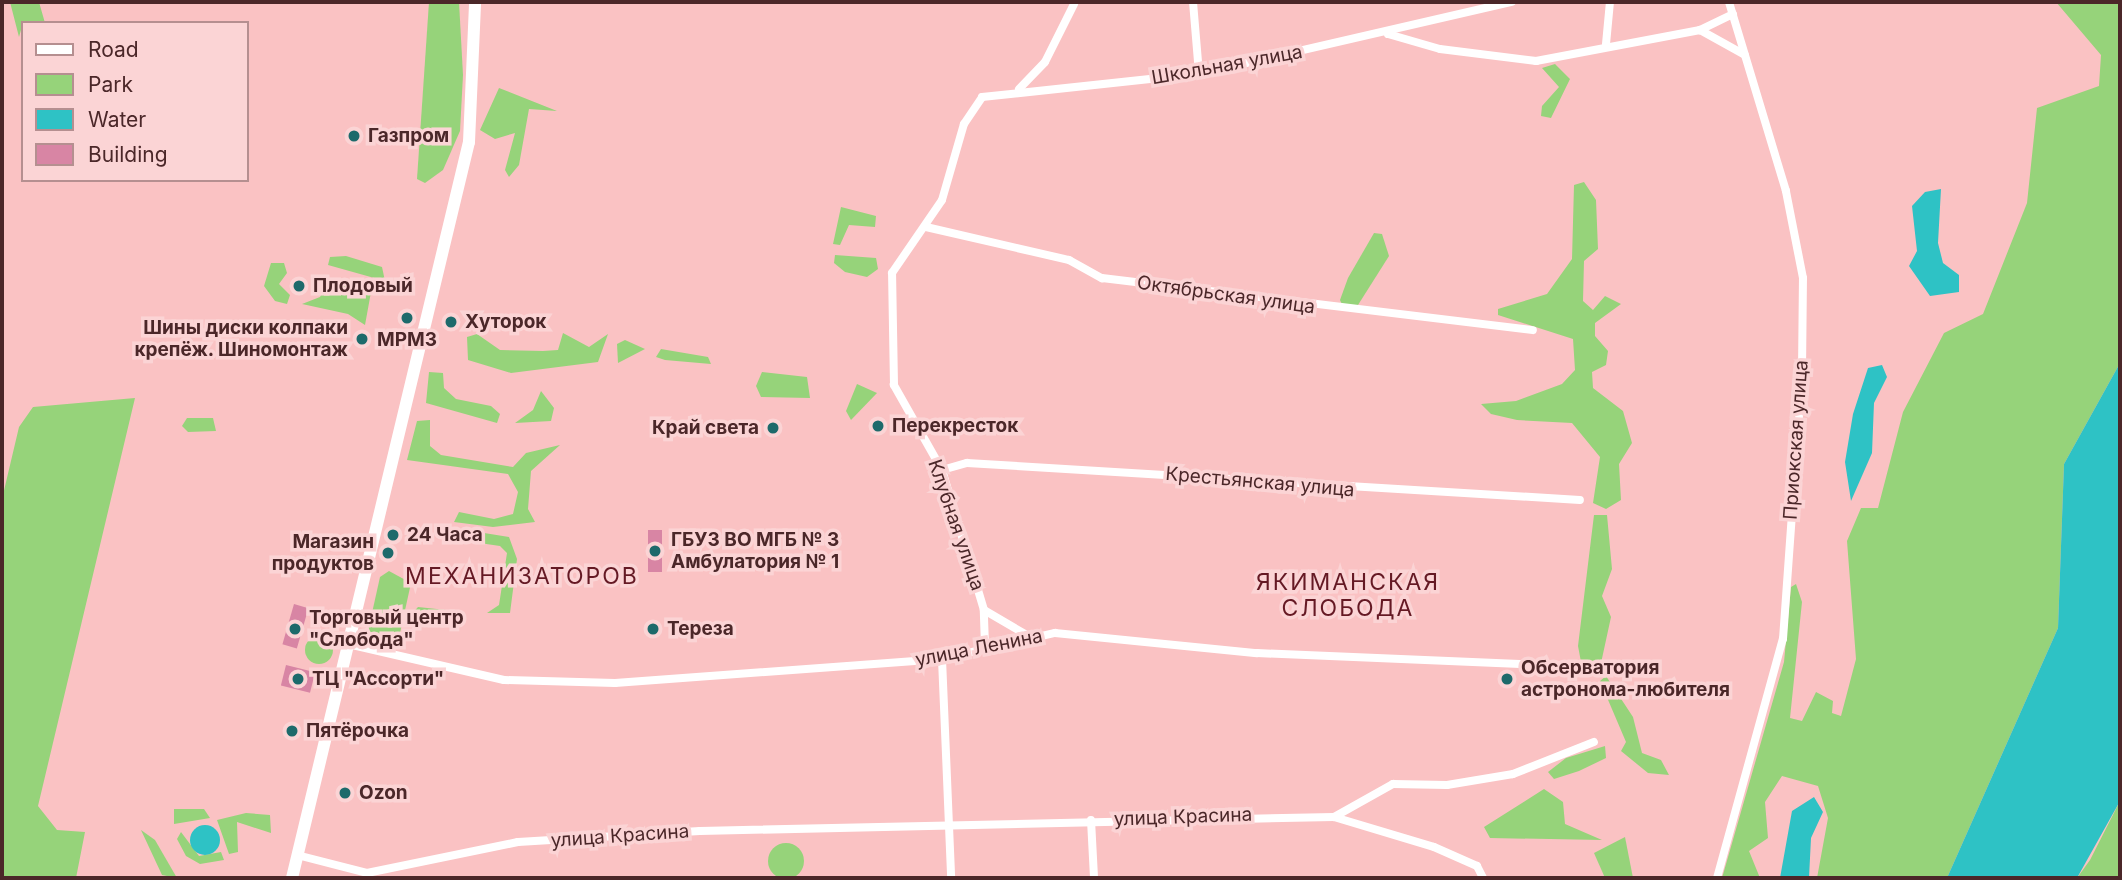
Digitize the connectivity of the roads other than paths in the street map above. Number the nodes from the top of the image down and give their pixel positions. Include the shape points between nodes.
1 (475, 2) edge
2 (1193, 2) edge
3 (1512, 2) edge
4 (1611, 2) edge
5 (1729, 2) edge
6 (1074, 5) dead end
7 (1732, 14) junction
8 (1700, 30) junction
9 (1388, 34) junction
10 (1606, 44) junction
11 (1745, 55) junction
12 (1199, 74) junction
13 (1018, 89) junction
14 (982, 97) joint
15 (926, 227) junction
16 (1532, 330) dead end
17 (942, 470) junction
18 (1580, 500) dead end
19 (984, 610) junction
20 (1030, 638) junction
21 (348, 644) junction
22 (985, 646) junction
23 (942, 659) junction
24 (1572, 666) dead end
25 (1594, 742) dead end
26 (1334, 817) junction
27 (1091, 820) junction
28 (949, 827) junction
29 (297, 855) junction
30 (292, 878) edge
31 (951, 878) edge
32 (1094, 878) edge
33 (1483, 878) edge
34 (1717, 878) edge

1 - 21 main road via 469,142
2 - 12 street
3 - 9 street, Школьная улица
4 - 10 street
5 - 7 street, Приокская улица
6 - 13 street via 1045,62
7 - 8 street, Школьная улица
7 - 11 street, Приокская улица
8 - 10 street, Школьная улица via 1662,42
8 - 11 street
9 - 10 street, Школьная улица via 1440,49 1536,61
9 - 12 street, Школьная улица
11 - 34 street, Приокская улица via 1786,191 1803,278 1802,371 1783,639
12 - 13 street, Школьная улица
13 - 14 street, Школьная улица
14 - 15 street, Клубная улица via 964,124 942,200
15 - 16 street, Октябрьская улица via 1069,260 1102,278
15 - 17 street, Клубная улица via 892,273 894,385
17 - 18 street, Крестьянская улица via 967,463
17 - 19 street, Клубная улица
19 - 20 street, Клубная улица
19 - 22 street, Клубная улица
20 - 22 street, улица Ленина
20 - 24 street, улица Ленина via 1055,634 1257,653
21 - 23 street, улица Ленина via 504,680 615,683
21 - 29 main road
22 - 23 street, улица Ленина
23 - 28 street
25 - 26 street, улица Красина via 1513,774 1447,785 1393,784
26 - 27 street, улица Красина
26 - 33 street, улица Красина via 1477,866
27 - 28 street, улица Красина
27 - 32 street
28 - 29 street, улица Красина via 518,842 367,873
28 - 31 street
29 - 30 main road

